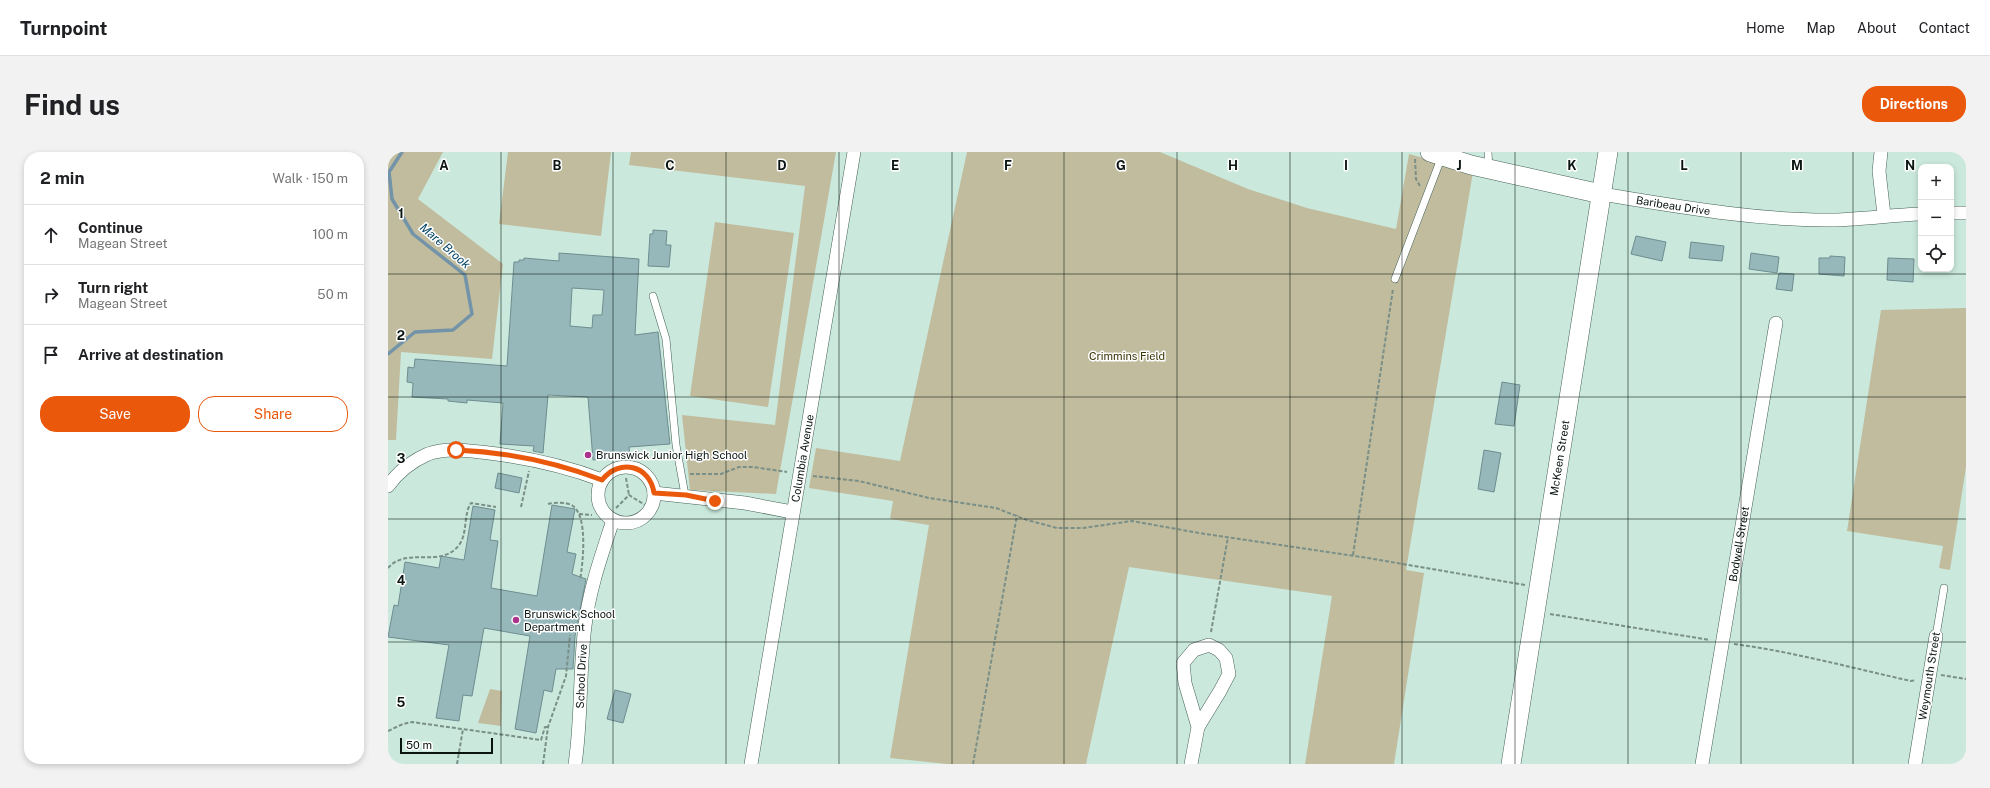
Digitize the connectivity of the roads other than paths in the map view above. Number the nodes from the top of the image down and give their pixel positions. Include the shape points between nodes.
1 (854, 152) edge
2 (1608, 152) edge
3 (1880, 152) edge
4 (1438, 156) edge
5 (1488, 160) edge
6 (1601, 194) junction
7 (1954, 213) edge
8 (1966, 213) edge
9 (1918, 214) edge
10 (1884, 215) junction
11 (1395, 280) road end
12 (653, 296) dead end
13 (1776, 324) dead end
14 (602, 480) junction
15 (388, 486) edge
16 (654, 493) junction
17 (685, 495) junction
18 (792, 512) junction
19 (614, 514) junction
20 (1944, 588) dead end
21 (1936, 636) joint
22 (1198, 726) junction
23 (575, 764) edge
24 (750, 764) edge
25 (1191, 764) edge
26 (1511, 764) edge
27 (1702, 764) edge
28 (1916, 764) edge

1 - 18 street, Columbia Avenue
2 - 6 street, McKeen Street
3 - 10 street via 1879,171
4 - 5 street, Baribeau Drive
4 - 11 lane via 1426,198
5 - 6 street, Baribeau Drive
6 - 10 street, Baribeau Drive via 1769,218 1828,220
6 - 26 street, McKeen Street
7 - 8 street
9 - 10 street, Baribeau Drive
12 - 17 lane via 666,339 676,445
13 - 27 street, Bodwell Street
14 - 15 street via 540,460 456,450 436,452 418,459 399,473
14 - 16 street via 618,467 632,467 646,474 651,480
14 - 19 street via 599,501 604,513
16 - 17 street
16 - 19 street via 652,505 641,519 625,523
17 - 18 street
18 - 24 street, Columbia Avenue
19 - 23 street, School Drive via 600,560 585,626
20 - 21 lane, Weymouth Street
21 - 28 street, Weymouth Street
22 - 22 street via 1229,674 1226,658 1220,650 1209,646 1194,650 1183,663 1185,683
22 - 25 street

